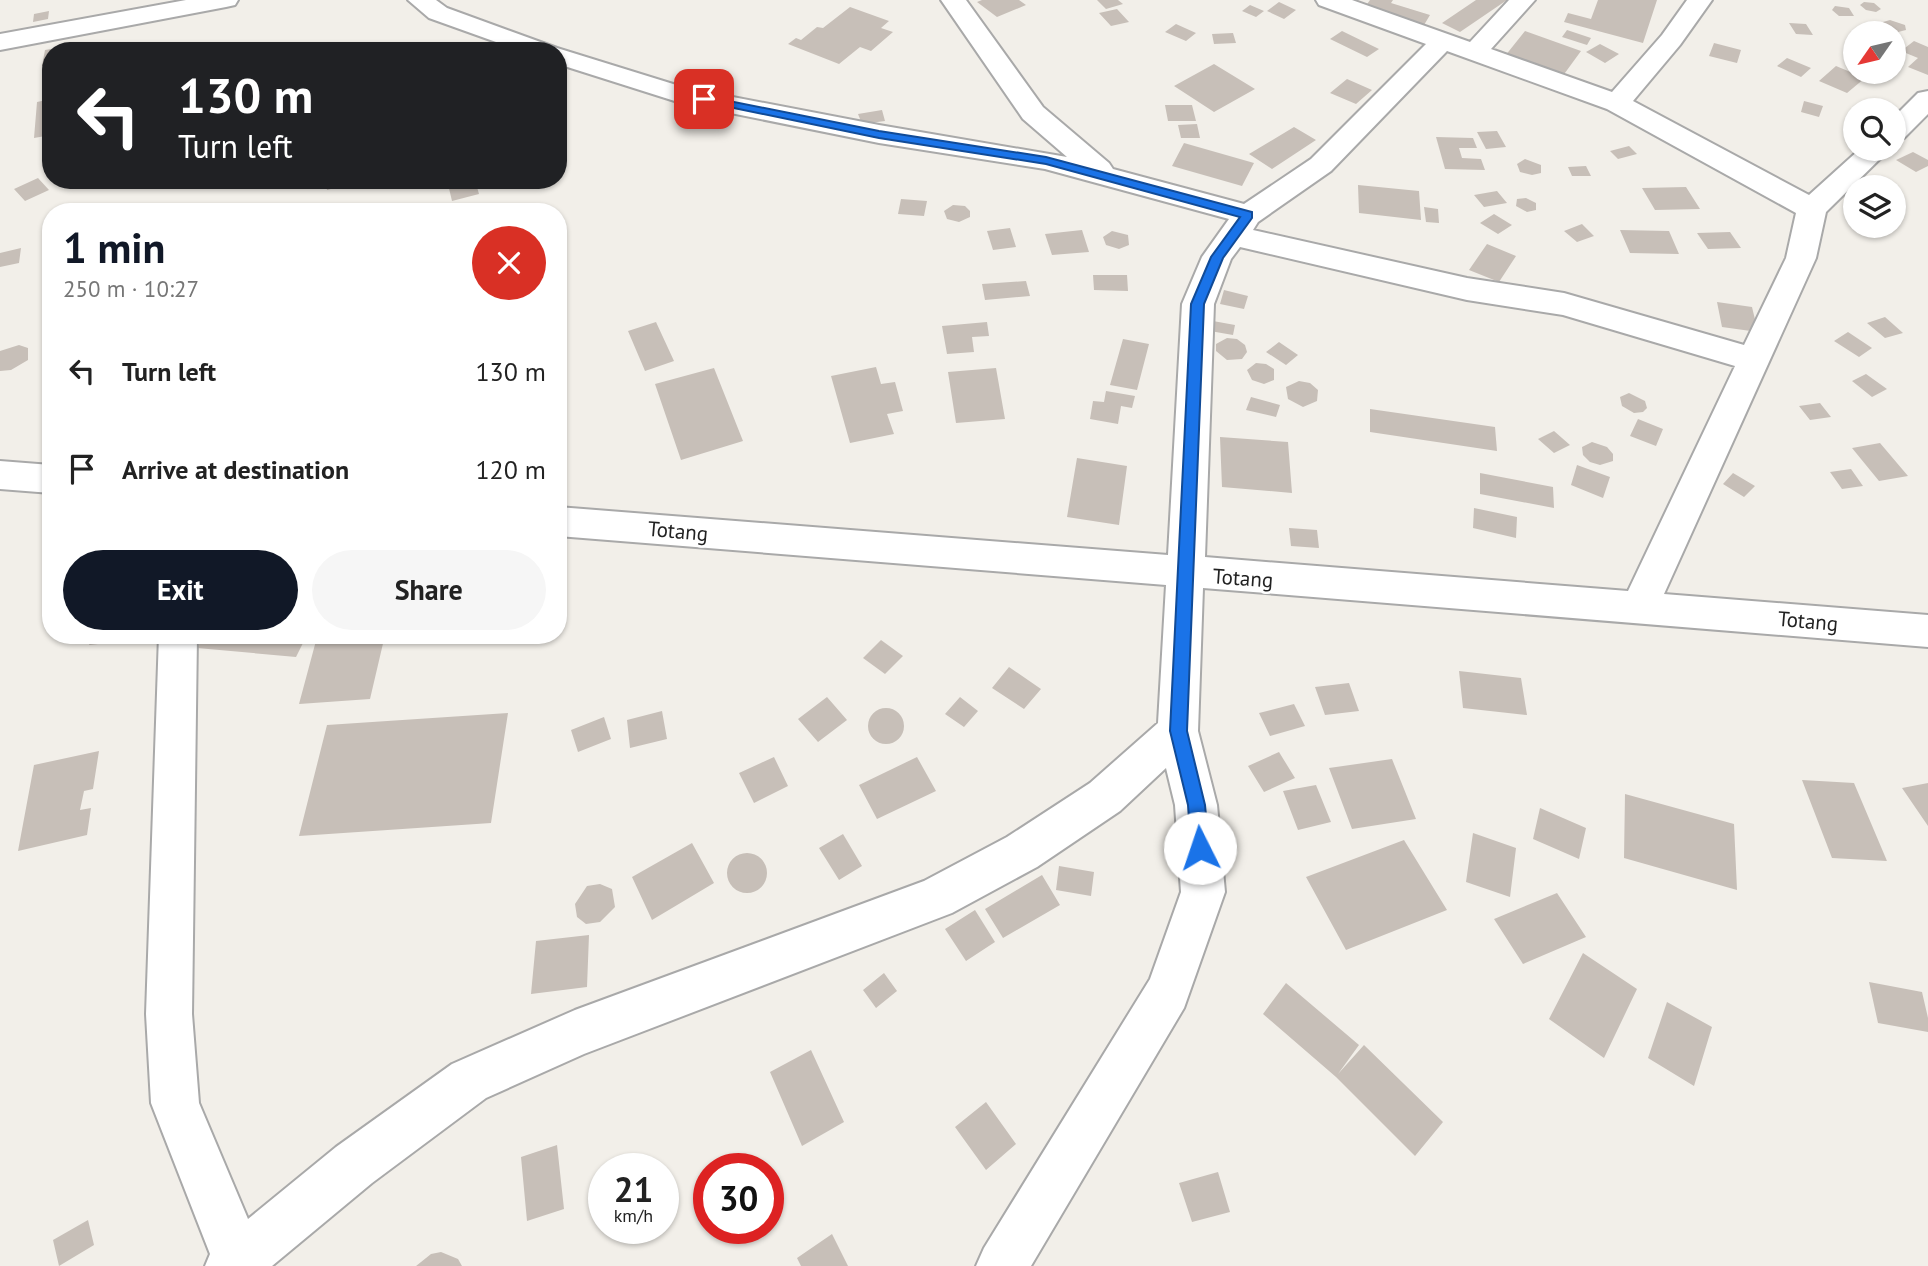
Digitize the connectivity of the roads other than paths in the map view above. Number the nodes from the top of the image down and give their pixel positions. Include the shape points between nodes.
1 (226, 0) edge
2 (420, 0) edge
3 (953, 0) edge
4 (1328, 0) edge
5 (1523, 0) edge
6 (1700, 0) edge
7 (0, 42) edge
8 (520, 42) edge
9 (1459, 47) junction
10 (567, 58) edge
11 (1928, 99) edge
12 (1617, 103) junction
13 (1906, 120) edge
14 (1863, 161) edge
15 (1108, 177) junction
16 (1812, 209) junction
17 (1240, 225) junction
18 (1754, 360) junction
19 (0, 475) edge
20 (42, 478) edge
21 (567, 523) edge
22 (1186, 574) junction
23 (1639, 607) junction
24 (1928, 631) edge
25 (178, 644) edge
26 (1178, 731) junction
27 (234, 1262) edge
28 (1002, 1266) edge

1 - 7 street
2 - 8 street via 438,13
3 - 15 street via 1032,113
4 - 9 street
5 - 9 street
6 - 12 street
9 - 12 street
9 - 17 street via 1321,164
10 - 15 street via 681,94 879,134 1046,160
11 - 13 street
12 - 16 street
14 - 16 street
15 - 17 street
16 - 18 street via 1801,258
17 - 18 street via 1467,289 1564,304
17 - 22 street via 1217,257 1198,304
18 - 23 street
19 - 20 street
21 - 22 street, Totang
22 - 23 street, Totang
22 - 26 street
23 - 24 street, Totang
25 - 27 street via 169,1014 175,1103
26 - 27 street via 1105,797 1022,852 936,898 575,1034 469,1081 354,1165
26 - 28 street via 1196,805 1203,891 1168,992

